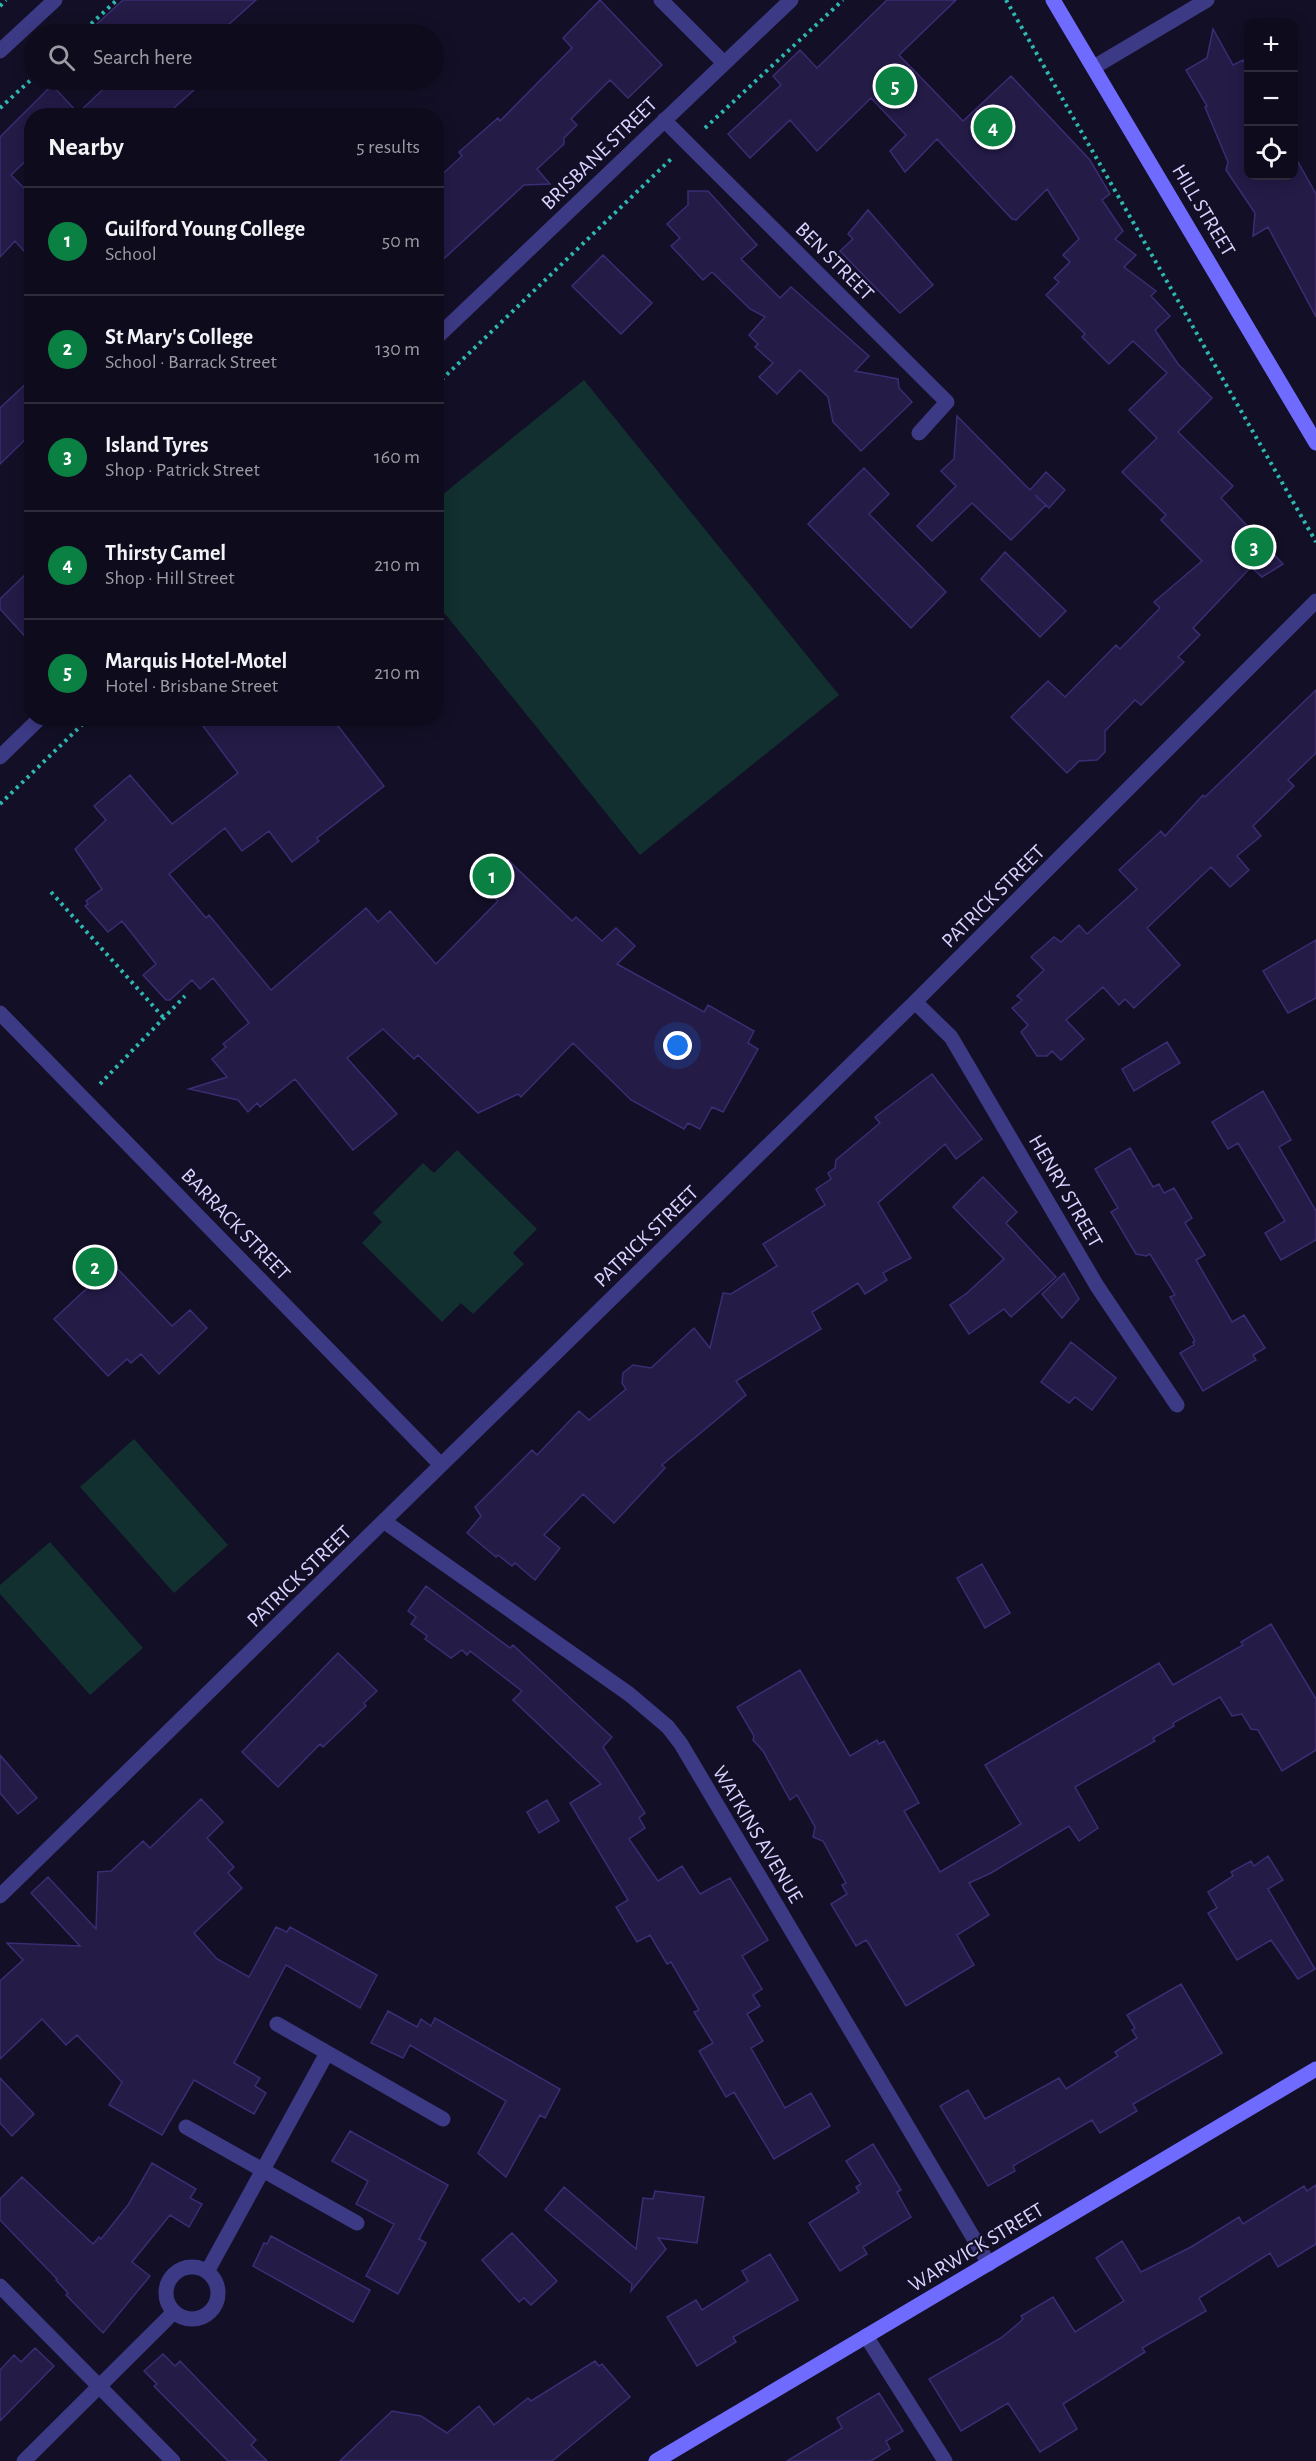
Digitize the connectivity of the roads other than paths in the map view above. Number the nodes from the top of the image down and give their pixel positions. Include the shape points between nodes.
1 (55, 0) edge
2 (661, 0) edge
3 (791, 0) edge
4 (1053, 0) edge
5 (1207, 0) edge
6 (29, 24) edge
7 (24, 29) edge
8 (0, 51) edge
9 (724, 63) junction
10 (1094, 67) junction
11 (664, 120) junction
12 (444, 330) edge
13 (919, 433) dead end
14 (1316, 443) edge
15 (1316, 601) edge
16 (32, 726) edge
17 (0, 757) edge
18 (915, 1002) junction
19 (0, 1013) edge
20 (1177, 1405) dead end
21 (441, 1465) junction
22 (385, 1522) junction
23 (0, 1896) edge
24 (277, 2024) dead end
25 (327, 2053) junction
26 (1316, 2069) edge
27 (443, 2119) dead end
28 (186, 2127) dead end
29 (263, 2170) junction
30 (357, 2223) dead end
31 (989, 2264) junction
32 (207, 2272) junction
33 (0, 2286) edge
34 (174, 2312) junction
35 (866, 2336) junction
36 (99, 2386) junction
37 (24, 2461) edge
38 (172, 2461) edge
39 (656, 2461) edge
40 (945, 2461) edge

1 - 6 street
2 - 9 street
3 - 9 street, BRISBANE STREET
4 - 10 street, HILL STREET
5 - 10 street
7 - 8 street
9 - 11 street, BRISBANE STREET
10 - 14 street, HILL STREET
11 - 12 street, BRISBANE STREET
11 - 13 street, BEN STREET via 947,402
15 - 18 street, PATRICK STREET
16 - 17 street
18 - 20 street, HENRY STREET via 951,1037 1097,1286
18 - 21 street, PATRICK STREET
19 - 21 street, BARRACK STREET
21 - 22 street, PATRICK STREET
22 - 23 street, PATRICK STREET
22 - 31 street, WATKINS AVENUE via 629,1694 668,1726
24 - 25 street
25 - 27 street
25 - 29 street
26 - 31 street, WARWICK STREET
28 - 29 street
29 - 30 street
29 - 32 street
31 - 35 street, WARWICK STREET
32 - 34 street via 190,2267 175,2274 166,2289
32 - 34 street via 217,2285 212,2309 206,2316 189,2319
33 - 36 street
34 - 36 street
35 - 39 street, WARWICK STREET
35 - 40 street
36 - 37 street
36 - 38 street

